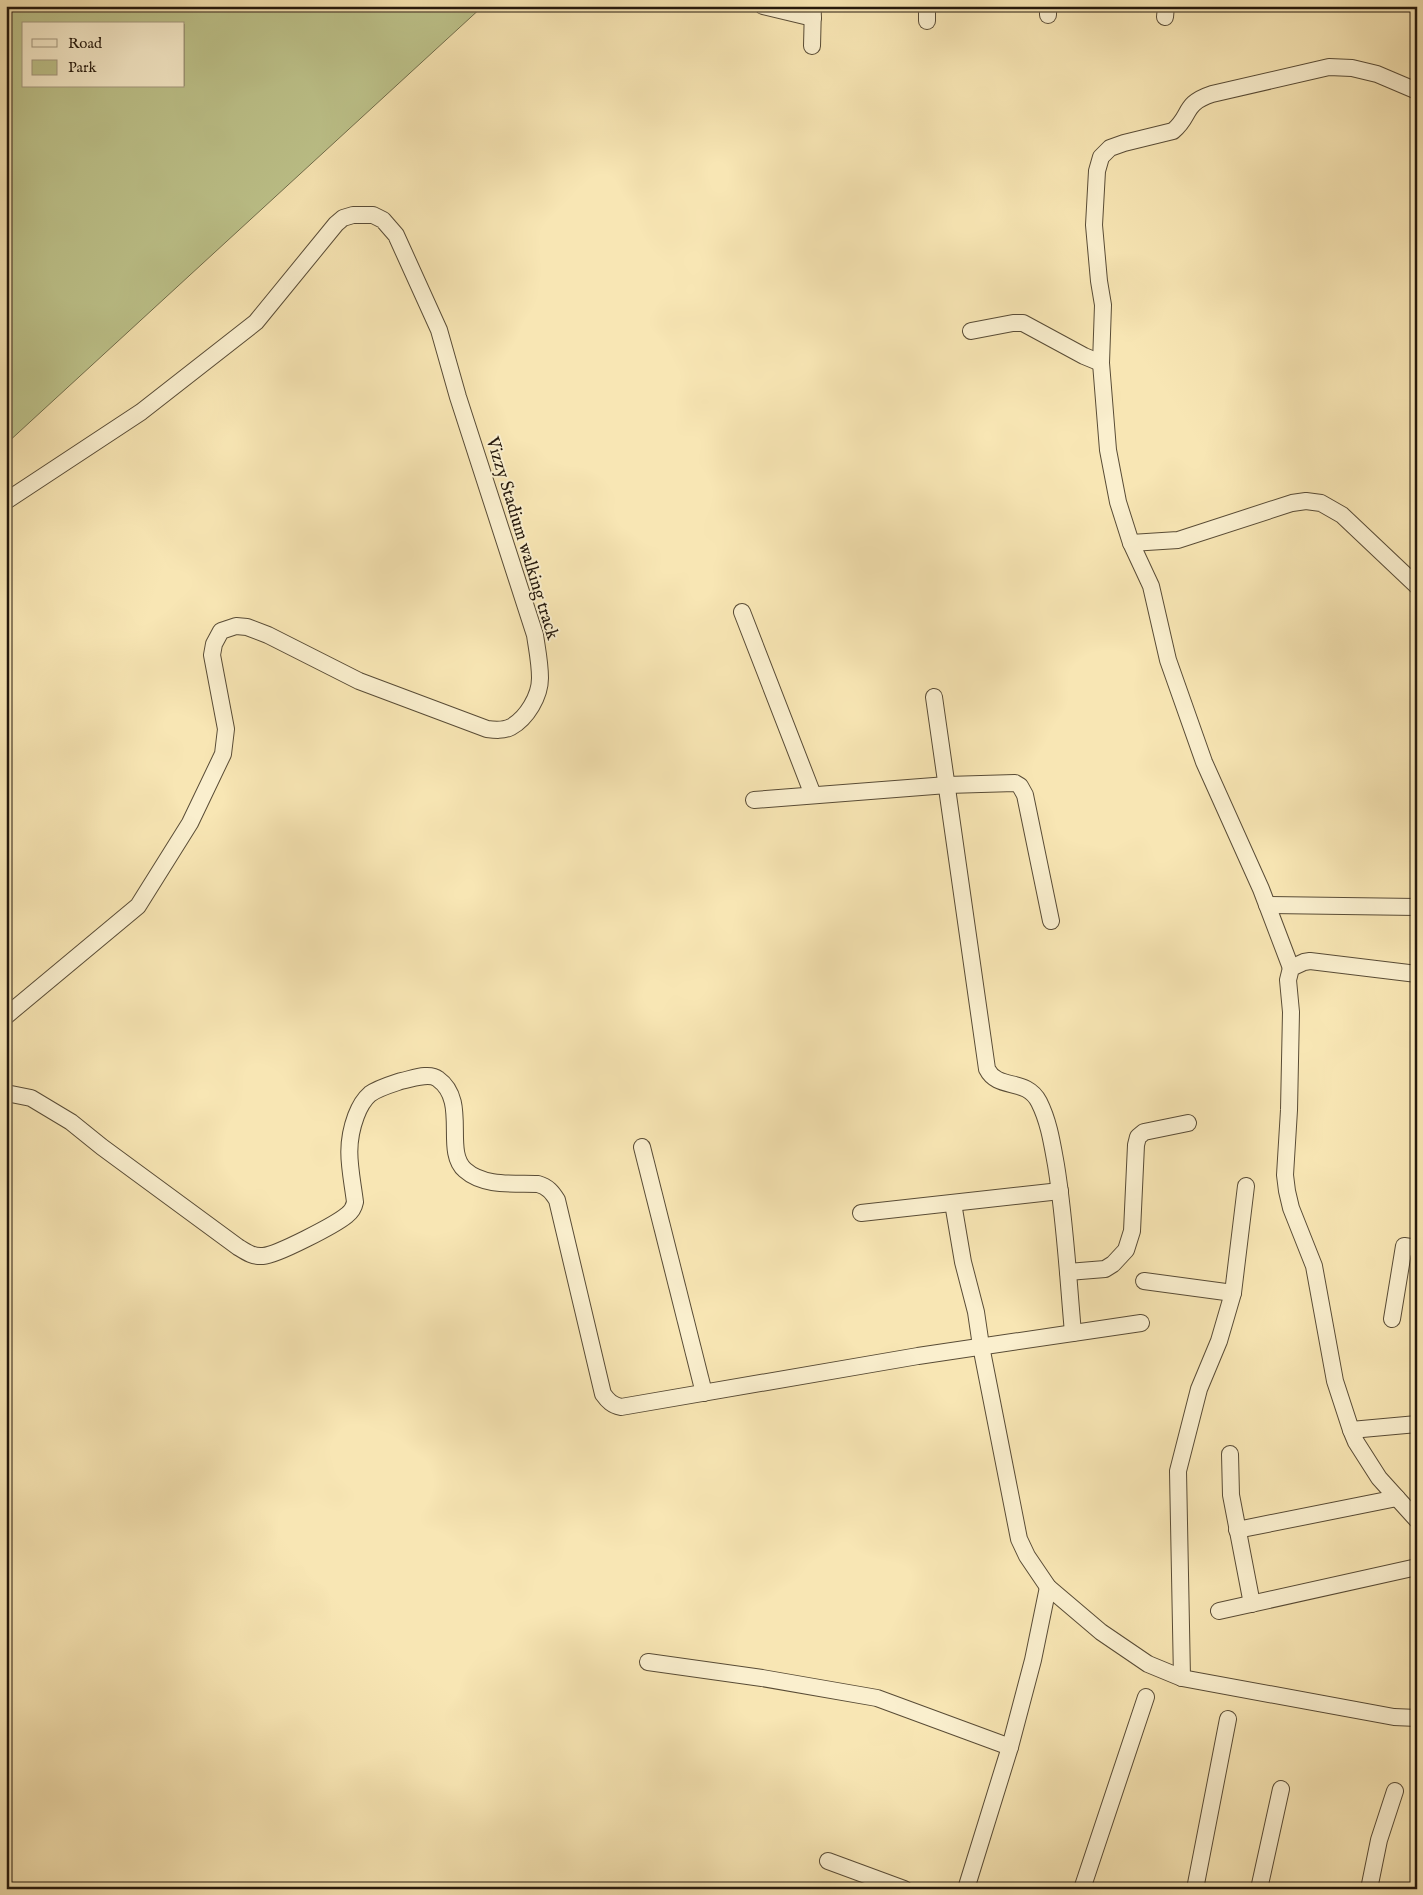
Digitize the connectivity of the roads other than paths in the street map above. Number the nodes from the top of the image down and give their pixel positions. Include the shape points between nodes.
1 (763, 6) edge
2 (813, 12) edge
3 (812, 46) dead end
4 (1417, 91) edge
5 (971, 331) dead end
6 (1101, 363) junction
7 (6, 501) edge
8 (1131, 543) junction
9 (1417, 586) edge
10 (742, 612) dead end
11 (934, 697) dead end
12 (947, 785) junction
13 (813, 795) junction
14 (754, 800) dead end
15 (1267, 905) junction
16 (1417, 907) edge
17 (1051, 921) dead end
18 (1291, 968) junction
19 (1417, 974) edge
20 (6, 1016) edge
21 (6, 1093) edge
22 (1188, 1123) dead end
23 (642, 1147) dead end
24 (1246, 1186) dead end
25 (1060, 1191) junction
26 (953, 1203) junction
27 (861, 1213) dead end
28 (1417, 1248) edge
29 (1068, 1272) junction
30 (1144, 1281) dead end
31 (1233, 1293) junction
32 (1392, 1319) dead end
33 (1141, 1323) dead end
34 (1074, 1333) junction
35 (981, 1346) junction
36 (704, 1393) junction
37 (1417, 1424) edge
38 (1351, 1430) junction
39 (1230, 1454) dead end
40 (1397, 1498) junction
41 (1417, 1520) edge
42 (1237, 1530) junction
43 (1417, 1567) edge
44 (1048, 1587) junction
45 (1252, 1604) junction
46 (1219, 1611) dead end
47 (648, 1662) dead end
48 (1182, 1678) junction
49 (1146, 1697) dead end
50 (1417, 1718) edge
51 (1228, 1719) dead end
52 (1010, 1747) junction
53 (1281, 1789) dead end
54 (1394, 1792) dead end
55 (828, 1861) dead end
56 (904, 1889) edge
57 (966, 1889) edge
58 (1082, 1889) edge
59 (1195, 1889) edge
60 (1259, 1889) edge
61 (1369, 1889) edge

1 - 2 street
2 - 3 street
4 - 6 street via 1377,74 1352,68 1329,67 1308,71 1200,98 1191,104 1172,132 1124,143 1106,151 1096,171 1094,225 1103,305
5 - 6 street via 1023,323
6 - 8 street via 1108,450 1118,502
7 - 20 street, Vizzy Stadium walking track via 141,412 256,322 343,218 373,215 383,220 396,235 439,330 534,635 540,680 535,698 522,718 511,727 487,729 359,681 247,626 221,631 212,655 226,738 190,824 138,906
8 - 9 street via 1178,540 1292,503 1321,503 1342,515
8 - 15 street via 1151,586 1168,660 1204,762
10 - 13 street
11 - 12 street
12 - 13 street
12 - 17 street via 1015,782 1020,786 1025,795
12 - 25 street via 987,1069 1000,1081 1034,1093 1049,1124
13 - 14 street
15 - 16 street
15 - 18 street
18 - 19 street via 1310,961
18 - 38 street via 1288,980 1287,1191 1314,1266 1335,1380
21 - 36 street via 31,1098 71,1122 249,1255 261,1256 274,1254 329,1226 348,1215 354,1207 348,1149 361,1103 391,1084 420,1077 437,1078 450,1094 456,1121 457,1158 464,1170 490,1182 545,1186 557,1200 597,1373 608,1401 621,1407
22 - 29 street via 1144,1132 1138,1137 1132,1231 1121,1257 1105,1269
23 - 36 street
24 - 31 street
25 - 26 street
25 - 29 street
26 - 27 street
26 - 35 street
28 - 32 street via 1404,1246
29 - 34 street
30 - 31 street
31 - 48 street via 1219,1341 1199,1389 1178,1471
33 - 34 street
34 - 35 street
35 - 36 street
35 - 44 street via 1019,1539
37 - 38 street
38 - 40 street via 1379,1478
39 - 42 street via 1231,1495
40 - 41 street
40 - 42 street
42 - 45 street
43 - 45 street
44 - 48 street via 1101,1632 1148,1664
44 - 52 street
45 - 46 street
47 - 52 street via 877,1698
48 - 50 street via 1394,1717
49 - 58 street
51 - 59 street
52 - 57 street
53 - 60 street
54 - 61 street via 1379,1840
55 - 56 street

